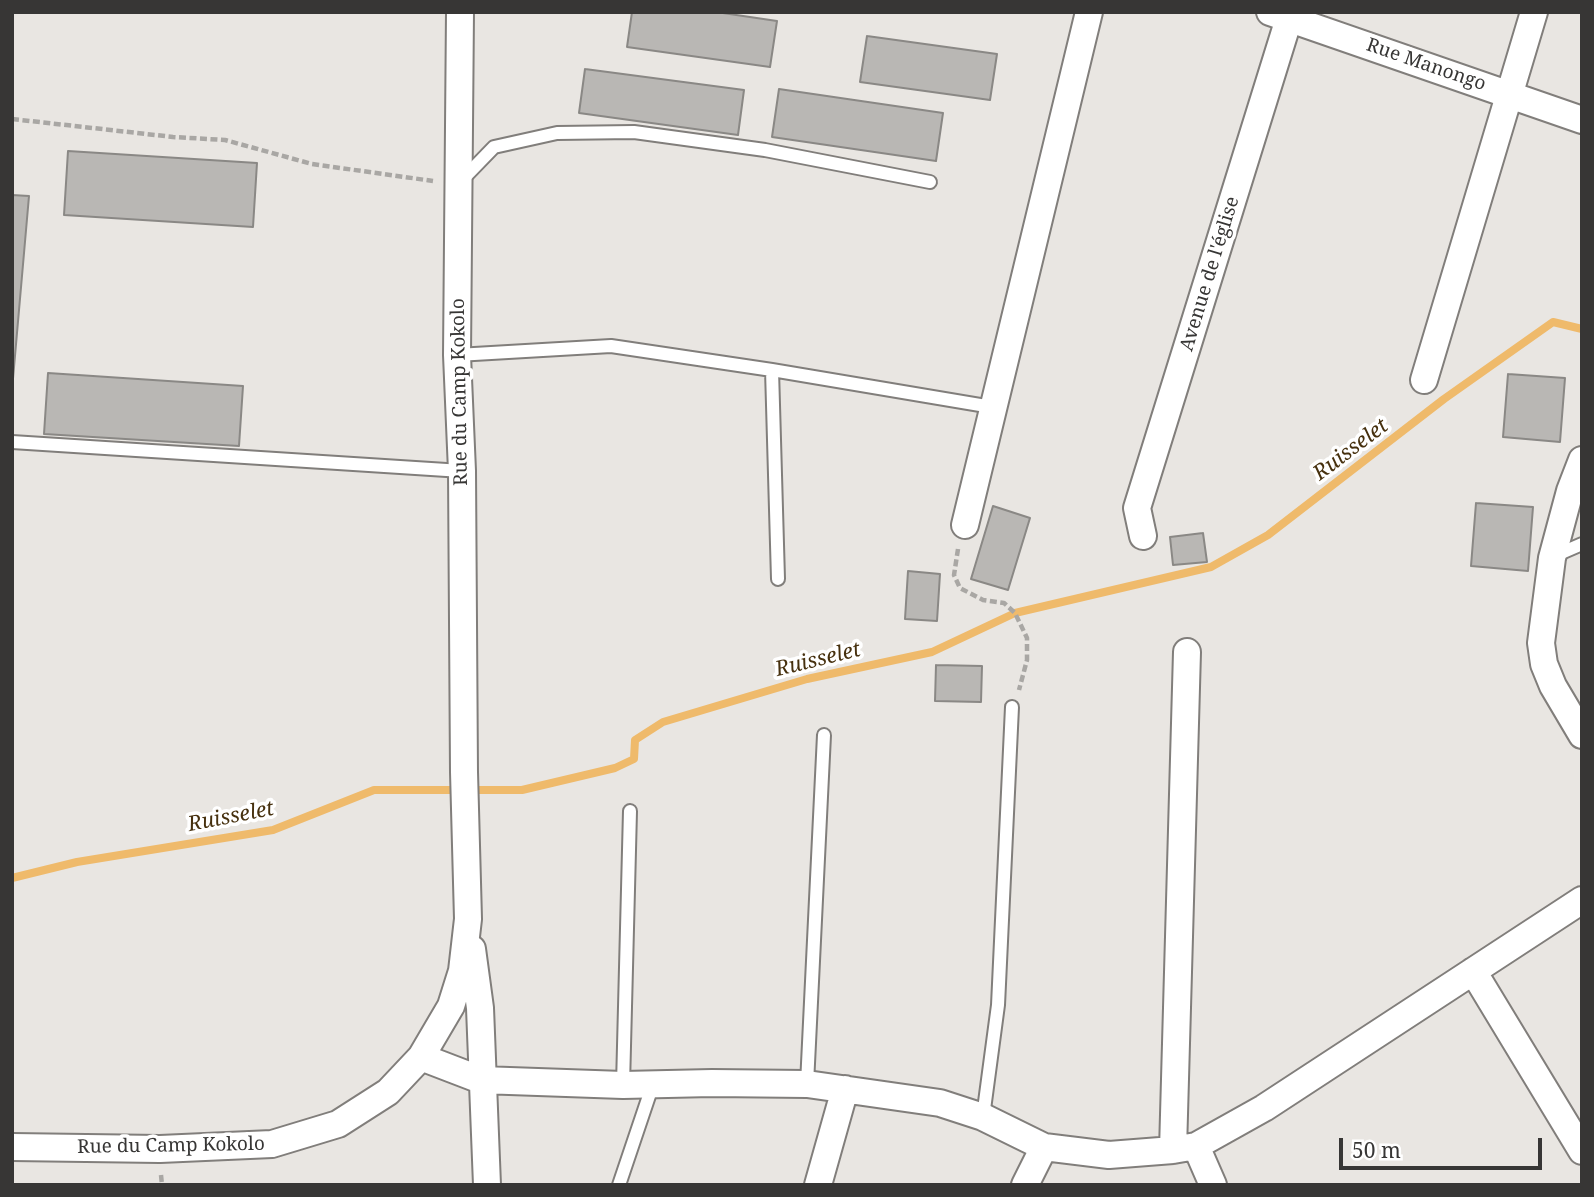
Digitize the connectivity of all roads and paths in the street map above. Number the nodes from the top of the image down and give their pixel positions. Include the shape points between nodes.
1 (460, 12) edge
2 (1089, 12) edge
3 (1534, 12) edge
4 (1284, 14) edge
5 (1508, 94) junction
6 (12, 119) edge
7 (1582, 120) edge
8 (930, 182) dead end
9 (457, 184) junction
10 (457, 355) junction
11 (772, 370) junction
12 (1424, 380) dead end
13 (992, 407) junction
14 (12, 442) edge
15 (1582, 460) edge
16 (462, 471) junction
17 (965, 525) joint
18 (1143, 536) dead end
19 (1582, 544) edge
20 (1552, 558) junction
21 (778, 579) dead end
22 (1187, 652) dead end
23 (1012, 707) joint
24 (824, 735) dead end
25 (1582, 735) edge
26 (631, 811) dead end
27 (1582, 900) edge
28 (468, 919) junction
29 (1473, 971) junction
30 (421, 1057) junction
31 (481, 1080) junction
32 (653, 1084) junction
33 (807, 1084) junction
34 (623, 1085) junction
35 (845, 1089) junction
36 (983, 1117) junction
37 (12, 1147) edge
38 (1044, 1147) junction
39 (1184, 1148) junction
40 (1582, 1151) edge
41 (487, 1185) edge
42 (620, 1185) edge
43 (818, 1185) edge
44 (1025, 1185) edge
45 (1213, 1185) edge

1 - 9 street, Rue du Camp Kokolo
2 - 13 street
3 - 5 street
4 - 5 street, Rue Manongo
4 - 18 street, Avenue de l'église via 1137,508
5 - 7 street, Rue Manongo
5 - 12 street
6 - 9 path via 225,140 312,164
8 - 9 lane via 765,149 634,132 557,134 494,147
9 - 10 street, Rue du Camp Kokolo
10 - 11 lane via 611,346
10 - 16 street, Rue du Camp Kokolo
11 - 13 lane
11 - 21 lane
13 - 17 street
14 - 16 lane
15 - 20 street
16 - 28 street, Rue du Camp Kokolo
17 - 23 path via 954,575 960,588 983,600 1004,603 1015,613 1027,638 1023,681
19 - 20 lane
20 - 25 street via 1541,643 1544,664
22 - 39 street
23 - 36 lane via 998,1005
24 - 33 lane
26 - 34 lane
27 - 29 street
28 - 30 street, Rue du Camp Kokolo via 462,971 451,1006
28 - 31 street via 480,1008
29 - 39 street via 1264,1108
29 - 40 street
30 - 31 street
30 - 37 street, Rue du Camp Kokolo via 388,1092 338,1124 272,1144 160,1149
31 - 34 street
31 - 41 street
32 - 33 street
32 - 34 street
32 - 42 lane
33 - 35 street
35 - 36 street via 940,1103
35 - 43 street
36 - 38 street
38 - 39 street via 1109,1155
38 - 44 street
39 - 45 street

